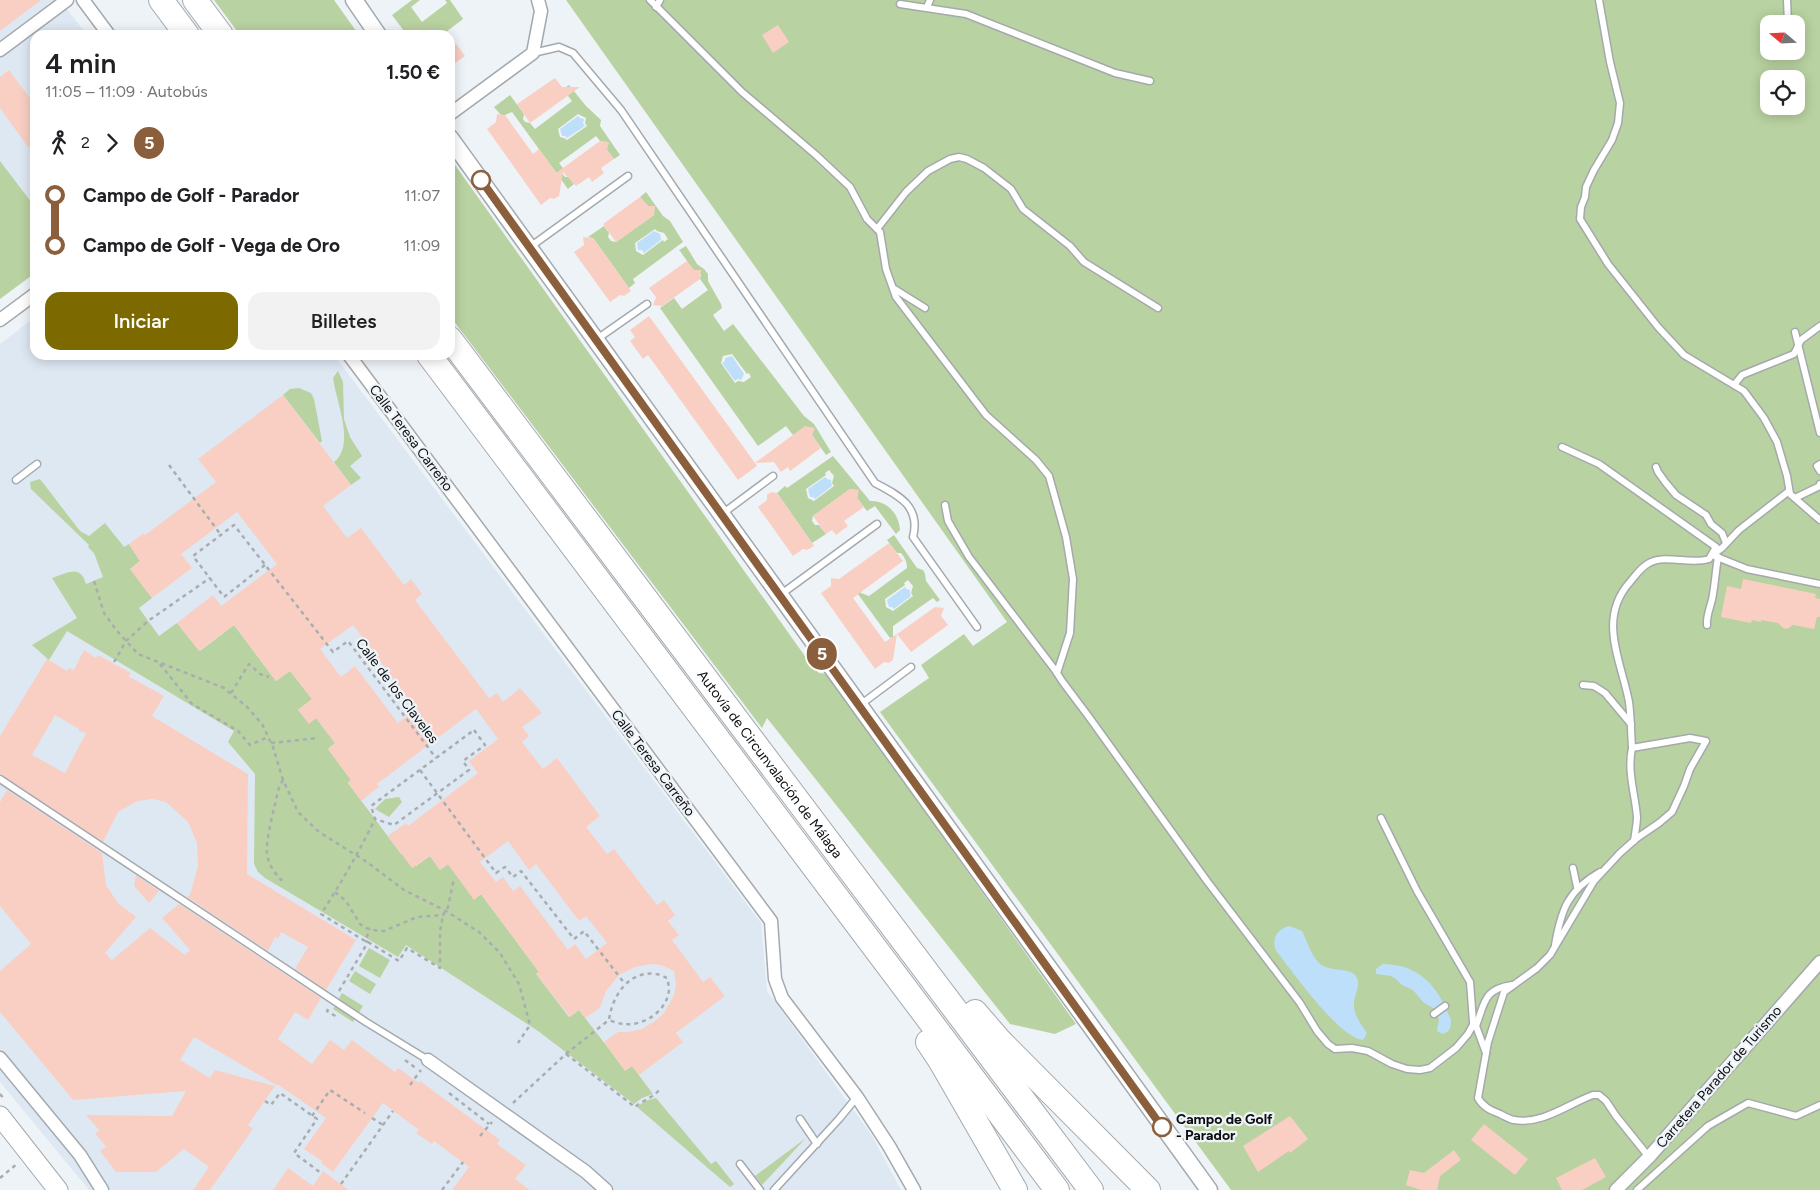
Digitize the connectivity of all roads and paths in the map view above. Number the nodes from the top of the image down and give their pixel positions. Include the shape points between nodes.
1 (67, 0) edge
2 (83, 0) edge
3 (161, 0) edge
4 (195, 0) edge
5 (354, 0) edge
6 (538, 0) edge
7 (651, 0) edge
8 (660, 0) edge
9 (1600, 0) edge
10 (1787, 0) edge
11 (900, 4) dead end
12 (930, 4) edge
13 (656, 7) junction
14 (1788, 15) edge
15 (105, 30) edge
16 (184, 30) edge
17 (218, 30) edge
18 (375, 30) edge
19 (0, 50) edge
20 (533, 53) junction
21 (1150, 81) dead end
22 (455, 110) edge
23 (455, 145) edge
24 (628, 176) dead end
25 (877, 229) junction
26 (529, 247) junction
27 (892, 287) junction
28 (30, 298) edge
29 (647, 304) dead end
30 (924, 308) dead end
31 (1158, 308) dead end
32 (0, 320) edge
33 (1820, 326) edge
34 (1795, 332) dead end
35 (596, 340) junction
36 (455, 346) edge
37 (1798, 346) junction
38 (353, 360) edge
39 (433, 360) edge
40 (1734, 385) junction
41 (1820, 433) edge
42 (1562, 447) dead end
43 (37, 464) dead end
44 (1820, 464) edge
45 (169, 465) dead end
46 (1656, 467) dead end
47 (1820, 470) edge
48 (773, 476) dead end
49 (16, 480) dead end
50 (1820, 484) edge
51 (1789, 491) junction
52 (1795, 498) junction
53 (945, 505) dead end
54 (721, 514) junction
55 (1820, 520) edge
56 (877, 524) dead end
57 (220, 535) junction
58 (1726, 543) junction
59 (1715, 556) junction
60 (265, 565) junction
61 (210, 578) junction
62 (94, 581) dead end
63 (1820, 584) edge
64 (779, 596) junction
65 (1706, 625) dead end
66 (977, 627) dead end
67 (126, 641) junction
68 (114, 662) dead end
69 (160, 663) junction
70 (911, 667) dead end
71 (1057, 673) junction
72 (269, 677) dead end
73 (1583, 686) dead end
74 (231, 694) junction
75 (860, 705) junction
76 (1631, 724) junction
77 (268, 737) junction
78 (318, 738) dead end
79 (271, 743) junction
80 (1632, 748) junction
81 (436, 758) junction
82 (420, 770) junction
83 (0, 779) edge
84 (283, 780) junction
85 (438, 793) junction
86 (1382, 818) dead end
87 (375, 819) junction
88 (1634, 841) junction
89 (355, 856) junction
90 (1573, 868) dead end
91 (1605, 869) junction
92 (283, 877) dead end
93 (454, 878) dead end
94 (1577, 887) junction
95 (335, 892) junction
96 (446, 911) junction
97 (443, 915) junction
98 (1554, 948) junction
99 (1820, 962) edge
100 (922, 965) junction
101 (890, 968) junction
102 (625, 984) junction
103 (1514, 985) junction
104 (1445, 1006) dead end
105 (1434, 1014) dead end
106 (609, 1020) junction
107 (1475, 1024) junction
108 (518, 1043) dead end
109 (1486, 1052) junction
110 (566, 1054) junction
111 (0, 1058) edge
112 (428, 1060) junction
113 (410, 1085) dead end
114 (659, 1090) dead end
115 (857, 1097) junction
116 (265, 1101) dead end
117 (1820, 1106) edge
118 (393, 1111) dead end
119 (364, 1113) dead end
120 (503, 1113) junction
121 (0, 1116) edge
122 (312, 1116) junction
123 (372, 1118) dead end
124 (800, 1119) dead end
125 (489, 1124) dead end
126 (383, 1125) junction
127 (480, 1136) dead end
128 (817, 1144) junction
129 (29, 1152) junction
130 (1648, 1157) junction
131 (463, 1162) dead end
132 (740, 1164) dead end
133 (322, 1173) dead end
134 (0, 1178) edge
135 (340, 1184) dead end
136 (58, 1190) edge
137 (102, 1190) edge
138 (442, 1190) edge
139 (606, 1190) edge
140 (760, 1190) edge
141 (774, 1190) edge
142 (914, 1190) edge
143 (1015, 1190) edge
144 (1057, 1190) edge
145 (1091, 1190) edge
146 (1148, 1190) edge
147 (1209, 1190) edge
148 (1616, 1190) edge
149 (1637, 1190) edge

1 - 19 street
2 - 15 street
3 - 16 highway
4 - 17 highway
5 - 18 street
6 - 20 street via 541,11
7 - 13 lane
8 - 13 lane
9 - 40 lane via 1620,103 1612,140 1586,187 1580,219 1608,264 1658,327 1684,354
10 - 14 lane
11 - 12 lane
12 - 21 lane via 966,14 1114,73
13 - 25 lane via 742,92 850,187 867,219
20 - 22 street
20 - 66 lane via 559,47 573,52 621,110 875,483 909,506 916,526 913,537
23 - 26 street
24 - 26 lane
25 - 27 lane
25 - 31 lane via 906,192 928,171 950,159 967,158 1011,189 1022,209 1070,246 1084,262
26 - 35 street
27 - 30 lane
27 - 71 lane via 896,297 986,415 1049,476 1066,537 1073,579 1070,633
28 - 32 street
29 - 35 lane
33 - 37 lane via 1800,340
34 - 37 lane
35 - 54 street
36 - 100 highway, Autovía de Circunvalación de Málaga
37 - 40 lane via 1794,354 1742,375
37 - 41 lane
38 - 115 street, Calle Teresa Carreño via 771,921 775,979 782,998
39 - 101 highway, Autovía de Circunvalación de Málaga
40 - 51 lane via 1744,391 1777,442
42 - 59 lane via 1599,464 1713,544
43 - 49 lane
44 - 47 lane
45 - 57 path
46 - 58 lane via 1676,495 1706,515 1722,533
48 - 54 lane
50 - 52 lane
51 - 52 lane
51 - 58 lane
52 - 55 lane
53 - 71 lane via 948,521 970,557
54 - 64 street
56 - 64 lane
57 - 60 path via 234,525
57 - 61 path via 193,556
58 - 59 lane
59 - 63 lane via 1747,569
59 - 65 lane via 1714,592
59 - 76 lane via 1704,560 1660,559 1650,562 1628,584 1618,600 1614,610 1613,637
60 - 61 path via 224,597
60 - 81 path, Calle de los Claveles via 333,652 348,641
61 - 67 path via 148,621
62 - 67 path via 104,613
64 - 75 street
67 - 68 path
67 - 69 path via 138,654
69 - 74 path via 224,688
69 - 77 path via 192,704 238,731 250,745
70 - 75 lane
71 - 107 lane via 1328,1044 1336,1049 1368,1051 1392,1064 1420,1070 1430,1068 1456,1048
72 - 74 path via 249,664
73 - 76 lane via 1594,686 1605,693
74 - 77 path via 262,724
75 - 147 street
76 - 80 lane
77 - 79 path
78 - 79 path
79 - 84 path
80 - 88 lane via 1631,778 1637,818
80 - 88 lane via 1690,738 1706,741 1672,812
81 - 82 path
81 - 85 path via 474,730 485,745 462,761 469,770
82 - 85 path
82 - 87 path via 371,806
83 - 112 lane
84 - 89 path via 298,812 319,832
84 - 92 path via 266,851 274,873 281,880
85 - 87 path via 394,825
85 - 102 path via 496,873 505,866 513,878 521,871 574,940 584,931
86 - 107 lane via 1417,891 1470,982
87 - 89 path
88 - 91 lane
89 - 95 path
89 - 96 path via 404,890
90 - 94 lane
91 - 94 lane
91 - 98 lane via 1594,881
93 - 96 path
94 - 98 lane via 1566,902 1558,923
95 - 97 path via 346,901 360,924 378,931 417,917
95 - 97 path via 322,914 399,961 407,948 440,968
96 - 97 path
96 - 108 path via 479,932 500,954 519,984 530,1025
98 - 103 lane via 1537,968
99 - 130 street, Carretera Parador de Turismo
100 - 145 highway, Autovía de Circunvalación de Málaga
100 - 146 highway via 955,990 1000,1041
101 - 143 highway via 901,1003 940,1060
101 - 144 highway, Autovía de Circunvalación de Málaga
102 - 106 path via 616,995
102 - 106 path via 639,976 656,974 667,978 669,991 655,1014 641,1023 624,1024
103 - 107 lane via 1494,989
103 - 109 lane via 1504,992
104 - 105 lane
106 - 110 path
107 - 109 lane
109 - 130 lane via 1478,1098 1489,1110 1514,1120 1534,1120 1592,1095 1599,1095
110 - 114 path via 635,1107
110 - 120 path
111 - 137 street via 80,1155
112 - 113 path
112 - 120 street
115 - 128 lane
115 - 142 street, Calle Teresa Carreño
116 - 122 path via 271,1105 280,1093
117 - 149 lane via 1796,1116 1748,1103 1708,1126
118 - 126 path
119 - 122 path via 330,1090
120 - 139 street
121 - 129 main road
122 - 133 path via 317,1119 294,1152
123 - 126 path
124 - 128 lane
125 - 127 path
126 - 135 path
128 - 141 lane
129 - 134 path
129 - 136 main road
130 - 148 street, Carretera Parador de Turismo
131 - 138 path
132 - 140 lane

